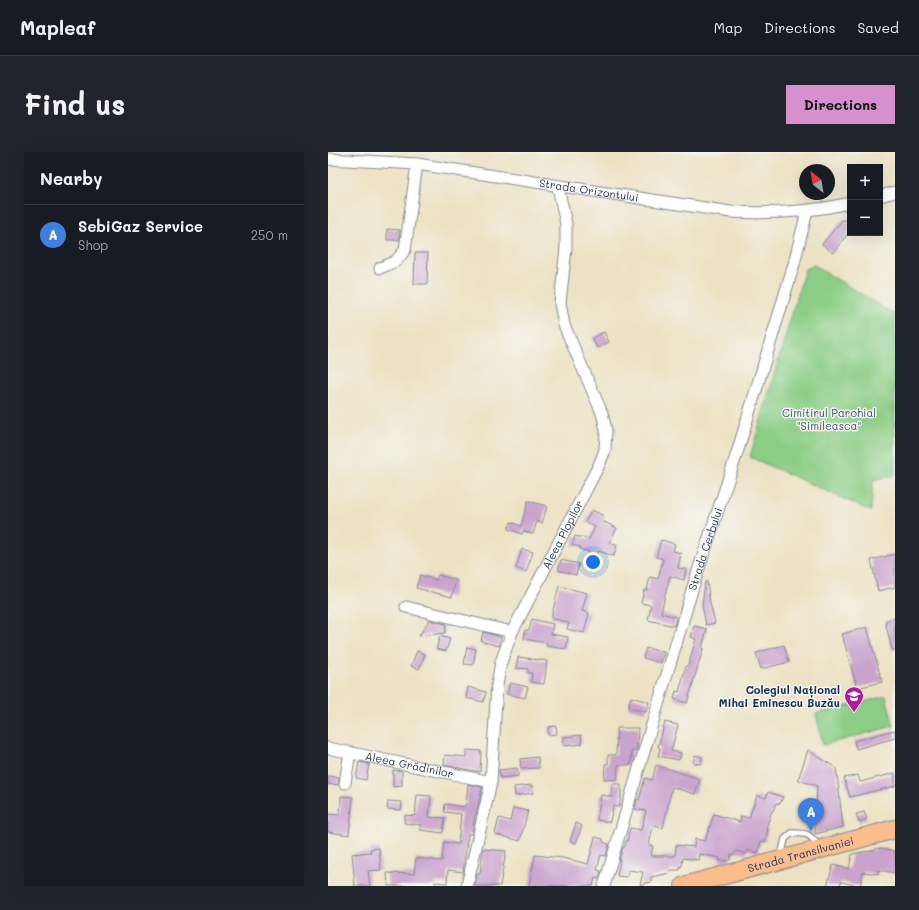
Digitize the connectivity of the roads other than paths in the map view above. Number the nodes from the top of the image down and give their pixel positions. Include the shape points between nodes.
1 (328, 159) edge
2 (417, 164) junction
3 (558, 186) junction
4 (895, 192) edge
5 (883, 195) edge
6 (847, 204) edge
7 (807, 211) junction
8 (380, 268) dead end
9 (406, 607) dead end
10 (512, 632) junction
11 (328, 748) edge
12 (350, 752) junction
13 (491, 782) junction
14 (345, 783) dead end
15 (895, 829) edge
16 (715, 882) edge
17 (467, 886) edge
18 (604, 886) edge
19 (684, 886) edge

1 - 2 street, Strada Orizontului
2 - 3 street, Strada Orizontului
2 - 8 street via 405,250 396,261
3 - 7 street, Strada Orizontului via 731,212 760,214
3 - 10 street, Aleea Plopilor via 566,224 560,303 564,325 602,414 606,430 605,450
4 - 5 street
6 - 7 street, Strada Orizontului
7 - 18 street, Strada Cerbului via 794,264 740,445 693,588
9 - 10 street
10 - 13 street, Aleea Plopilor via 499,673
11 - 12 street, Aleea Grădinilor
12 - 13 street, Aleea Grădinilor
12 - 14 street
13 - 17 street, Aleea Plopilor
15 - 16 main road, Strada Transilvaniei via 780,860
16 - 19 main road, Strada Transilvaniei

